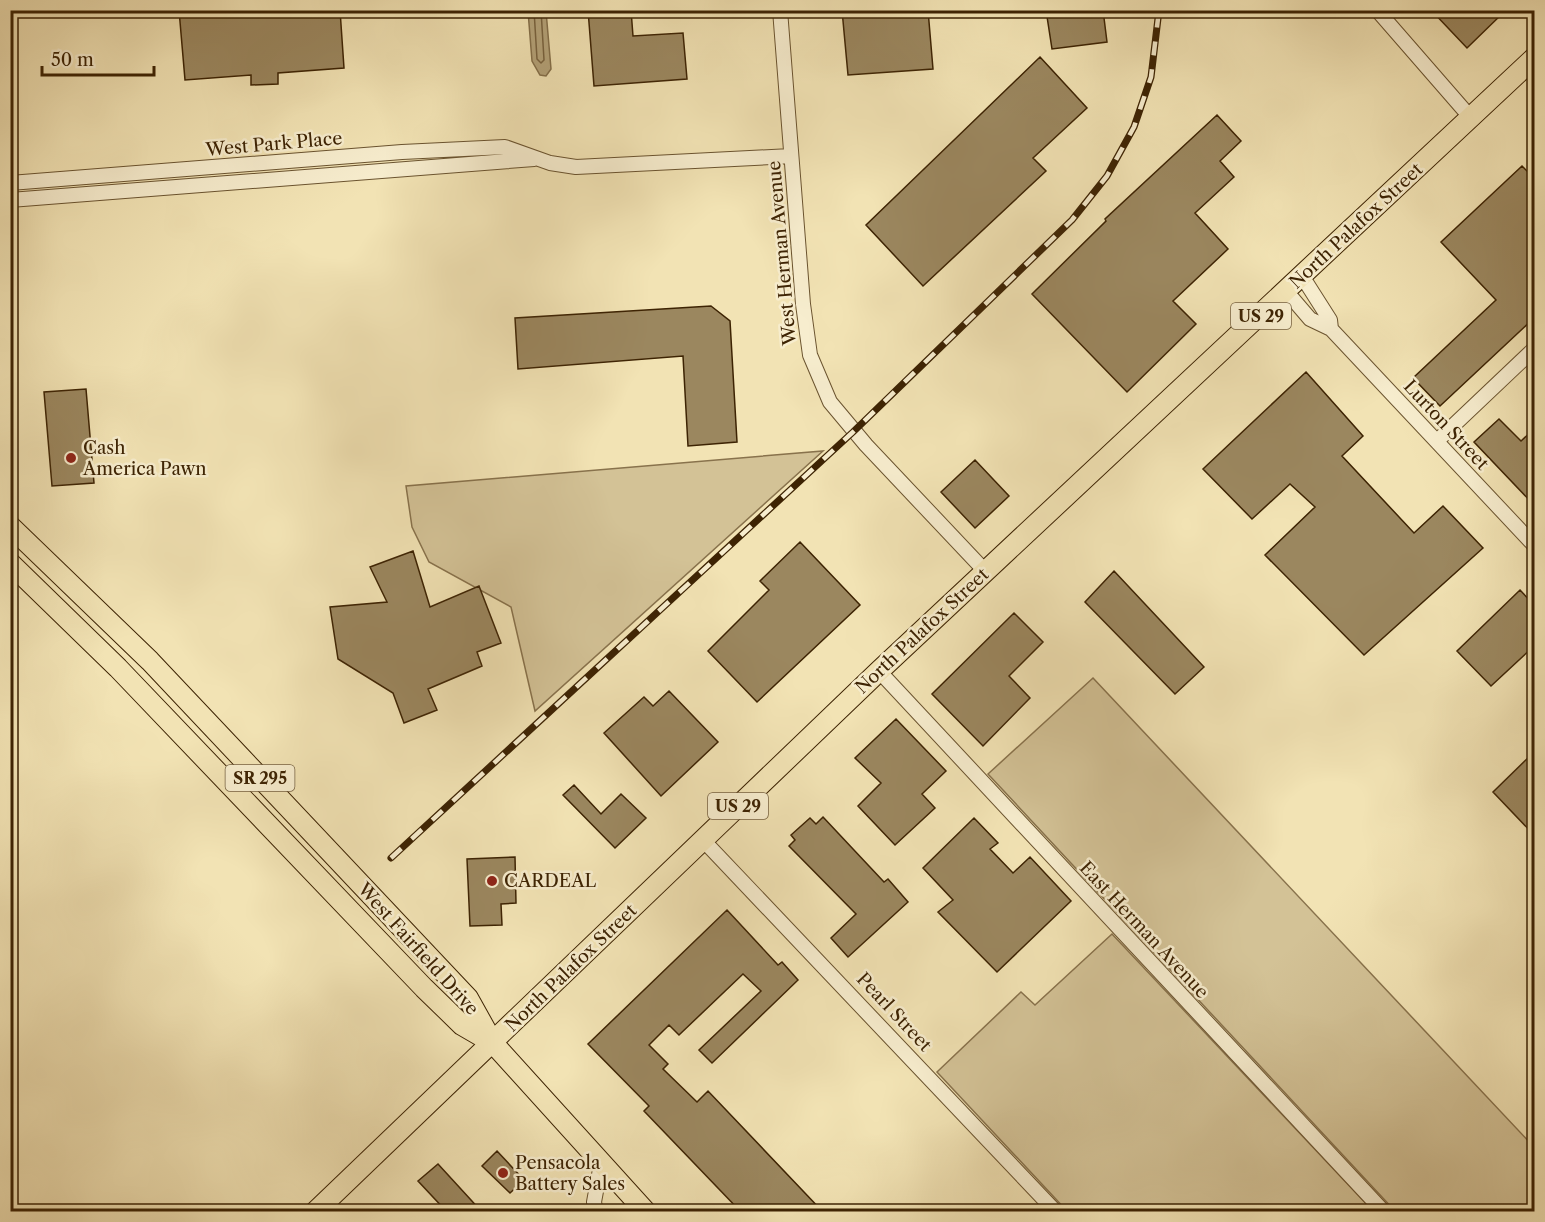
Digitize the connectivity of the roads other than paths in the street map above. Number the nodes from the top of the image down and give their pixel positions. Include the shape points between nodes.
1 (780, 10) edge
2 (1377, 10) edge
3 (1534, 58) edge
4 (1471, 118) junction
5 (791, 156) junction
6 (539, 159) junction
7 (10, 183) edge
8 (10, 200) edge
9 (1302, 276) junction
10 (1286, 291) junction
11 (1331, 329) junction
12 (1534, 349) edge
13 (1437, 441) junction
14 (10, 526) edge
15 (1534, 545) edge
16 (10, 563) edge
17 (985, 571) junction
18 (879, 671) junction
19 (704, 840) junction
20 (493, 1043) junction
21 (601, 1164) junction
22 (315, 1212) edge
23 (596, 1212) edge
24 (646, 1212) edge
25 (1056, 1212) edge
26 (1384, 1212) edge

1 - 5 street, West Herman Avenue
2 - 4 street
3 - 4 main road, North Palafox Street / US 29
4 - 9 main road, North Palafox Street / US 29
5 - 6 street, West Park Place via 576,167
5 - 17 street, West Herman Avenue via 806,333 822,388 854,432
6 - 7 street, West Park Place via 504,147
6 - 8 street, West Park Place
9 - 10 main road, North Palafox Street / US 29
9 - 11 street, Lurton Street via 1330,320
10 - 11 street, Lurton Street via 1310,319
10 - 17 main road, North Palafox Street / US 29
11 - 13 street, Lurton Street
12 - 13 street
13 - 15 street, Lurton Street
14 - 20 main road, West Fairfield Drive / SR 295 via 150,661 468,998
16 - 20 main road, West Fairfield Drive / SR 295 via 118,668 424,988 462,1025
17 - 18 main road, North Palafox Street / US 29
18 - 19 main road, North Palafox Street / US 29
18 - 26 street, East Herman Avenue
19 - 20 main road, North Palafox Street / US 29
19 - 25 street, Pearl Street
20 - 21 main road, SR 295
20 - 22 main road, North Palafox Street / US 29
21 - 23 street via 594,1202
21 - 24 main road, SR 295

